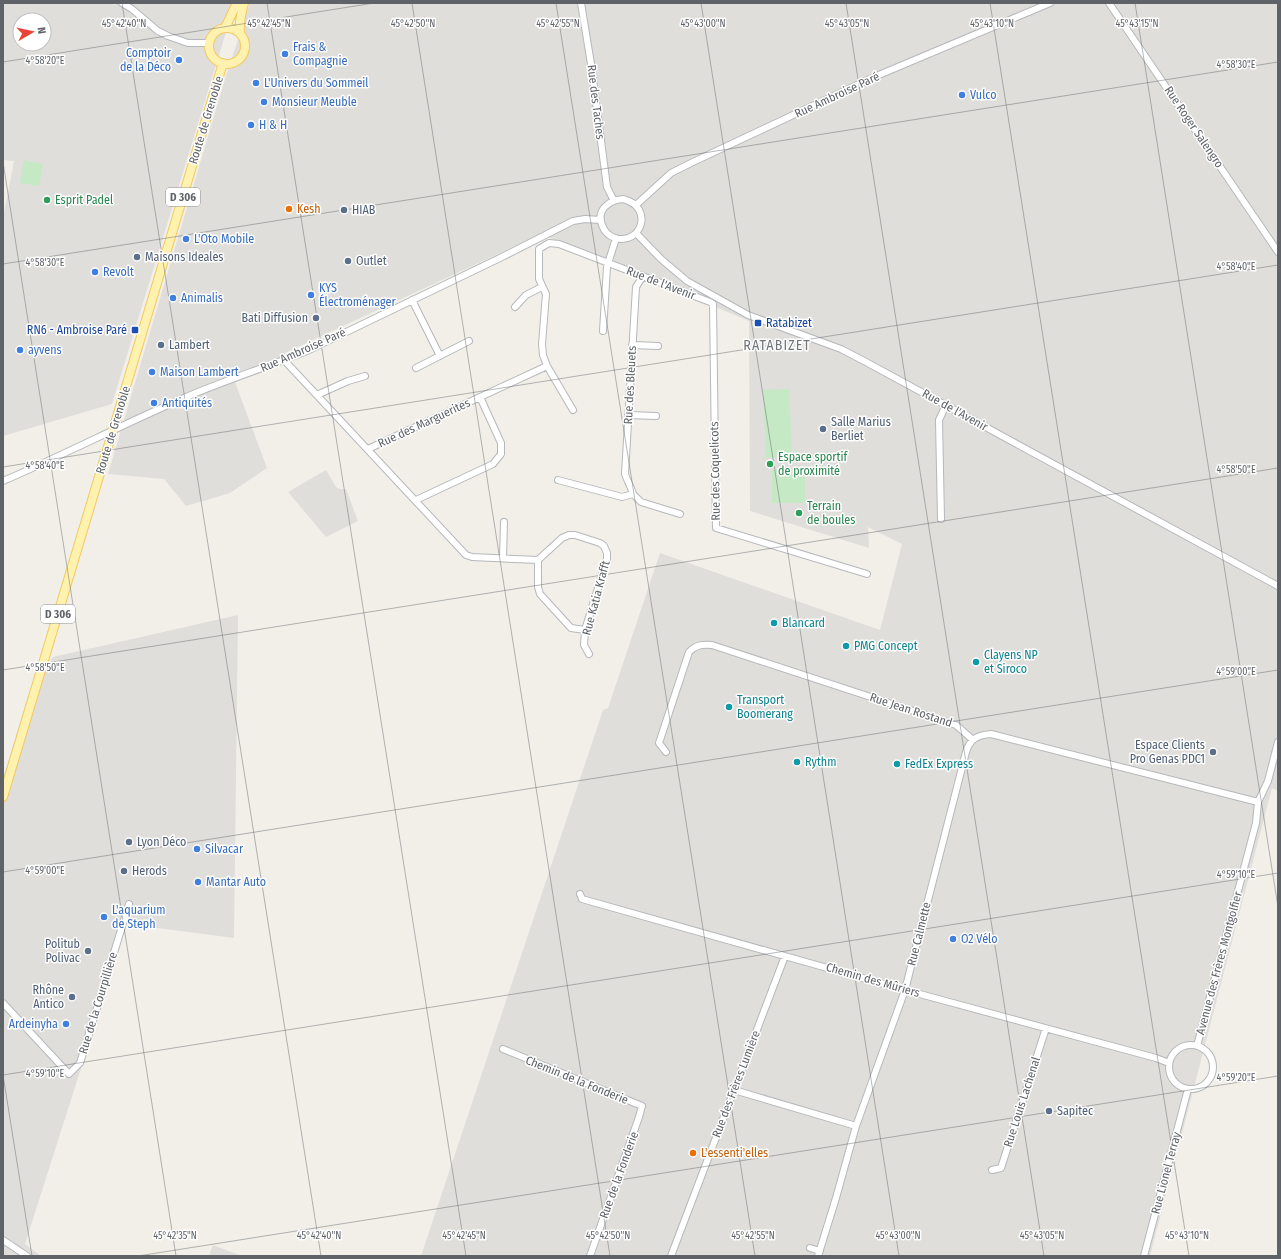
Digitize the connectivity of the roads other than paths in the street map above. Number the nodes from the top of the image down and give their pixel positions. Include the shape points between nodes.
1 (122, 3) edge
2 (236, 3) edge
3 (244, 3) edge
4 (581, 3) edge
5 (1050, 3) edge
6 (1109, 3) edge
7 (225, 28) junction
8 (240, 33) junction
9 (210, 43) junction
10 (223, 63) junction
11 (614, 201) junction
12 (636, 205) junction
13 (600, 220) junction
14 (636, 233) junction
15 (616, 238) junction
16 (1278, 252) edge
17 (608, 262) junction
18 (643, 276) junction
19 (542, 287) junction
20 (412, 300) junction
21 (713, 304) joint
22 (515, 307) dead end
23 (603, 331) dead end
24 (469, 342) dead end
25 (632, 345) junction
26 (658, 346) dead end
27 (440, 356) junction
28 (284, 360) junction
29 (547, 366) junction
30 (416, 368) dead end
31 (364, 376) dead end
32 (316, 395) junction
33 (480, 397) junction
34 (946, 405) junction
35 (573, 410) dead end
36 (628, 415) junction
37 (656, 416) dead end
38 (113, 430) junction
39 (368, 449) junction
40 (558, 480) dead end
41 (3, 481) edge
42 (633, 494) junction
43 (416, 500) junction
44 (680, 514) dead end
45 (941, 519) dead end
46 (504, 522) dead end
47 (502, 558) junction
48 (538, 560) junction
49 (867, 574) dead end
50 (1278, 586) edge
51 (585, 630) junction
52 (589, 654) dead end
53 (973, 740) junction
54 (1278, 742) edge
55 (666, 752) dead end
56 (3, 797) edge
57 (1258, 802) junction
58 (580, 894) dead end
59 (129, 904) dead end
60 (785, 956) junction
61 (905, 990) junction
62 (3, 1004) edge
63 (1046, 1028) junction
64 (1197, 1046) junction
65 (503, 1050) dead end
66 (1169, 1063) junction
67 (1188, 1089) junction
68 (734, 1090) junction
69 (639, 1117) joint
70 (856, 1126) junction
71 (992, 1170) dead end
72 (3, 1240) edge
73 (810, 1248) dead end
74 (819, 1254) edge
75 (27, 1256) edge
76 (590, 1256) edge
77 (671, 1256) edge
78 (1144, 1256) edge

1 - 9 street via 168,36 188,43
2 - 7 main road
3 - 8 main road via 240,14
4 - 11 street, Rue des Taches via 607,187
5 - 12 street, Rue Ambroise Paré via 874,77 693,162 671,173
6 - 16 street, Rue Roger Salengro
7 - 8 main road
7 - 9 main road via 215,32
8 - 10 main road via 245,45 243,54 235,62
9 - 10 main road via 214,58
10 - 38 main road, Route de Grenoble / D 306
11 - 12 street via 623,199
11 - 13 street via 602,210
12 - 14 street via 642,220
13 - 15 street via 608,233
13 - 20 street, Rue Ambroise Paré via 585,219 573,222
14 - 15 street via 627,238
14 - 34 street, Rue de l'Avenir via 687,281 748,315 841,349
15 - 17 street
17 - 18 street, Rue de l'Avenir
17 - 19 street, Rue de l'Avenir via 559,244 549,243 539,249 539,279
17 - 23 street
18 - 21 street, Rue de l'Avenir
18 - 25 street, Rue des Bleuets via 636,287
19 - 22 street via 526,295
19 - 29 street via 546,294 542,344
20 - 27 street
20 - 28 street, Rue Ambroise Paré
21 - 49 street, Rue des Coquelicots via 716,528
24 - 27 street
25 - 26 street
25 - 36 street, Rue des Bleuets
27 - 30 street
28 - 32 street, Rue des Marguerites
28 - 38 street, Rue Ambroise Paré via 185,397
29 - 33 street, Rue des Marguerites
29 - 35 street
31 - 32 street
32 - 39 street, Rue des Marguerites
33 - 39 street, Rue des Marguerites
33 - 43 street, Rue des Marguerites via 501,443 501,454 493,464
34 - 45 street via 939,420
34 - 50 street, Rue de l'Avenir
36 - 37 street
36 - 42 street, Rue des Bleuets via 625,474
38 - 41 street, Rue Ambroise Paré
38 - 56 main road, Route de Grenoble / D 306
39 - 43 street, Rue des Marguerites
40 - 42 street via 622,497
42 - 44 street via 641,502
43 - 47 street via 466,555
46 - 47 street
47 - 48 street
48 - 51 street via 540,594 571,628
48 - 51 street, Rue Katia Krafft via 562,538 569,535 604,546 607,559
51 - 52 street, Rue Katia Krafft via 584,645
53 - 55 street, Rue Jean Rostand via 956,724 712,645 702,644 689,652 659,743
53 - 57 street via 991,734
53 - 61 street, Rue Calmette via 966,752
54 - 57 street, Avenue des Frères Montgolfier via 1268,781
57 - 64 street, Avenue des Frères Montgolfier via 1256,823
58 - 60 street, Chemin des Mûriers via 582,899
59 - 62 street, Rue de la Courpillière via 80,1063 68,1074
60 - 61 street, Chemin des Mûriers
60 - 68 street, Rue des Frères Lumière
61 - 63 street, Chemin des Mûriers
61 - 70 street, Rue Calmette
63 - 66 street, Chemin des Mûriers
63 - 71 street, Rue Louis Lachenal via 1001,1168
64 - 66 street via 1183,1046 1176,1050
64 - 67 street via 1209,1054 1213,1068 1208,1081 1195,1089
65 - 69 street, Chemin de la Fonderie via 642,1106
66 - 67 street via 1173,1080
67 - 78 street, Rue Lionel Terray
68 - 70 street
68 - 77 street, Rue des Frères Lumière
69 - 76 street, Rue de la Fonderie
70 - 74 street, Rue Calmette
72 - 75 street
73 - 74 street

